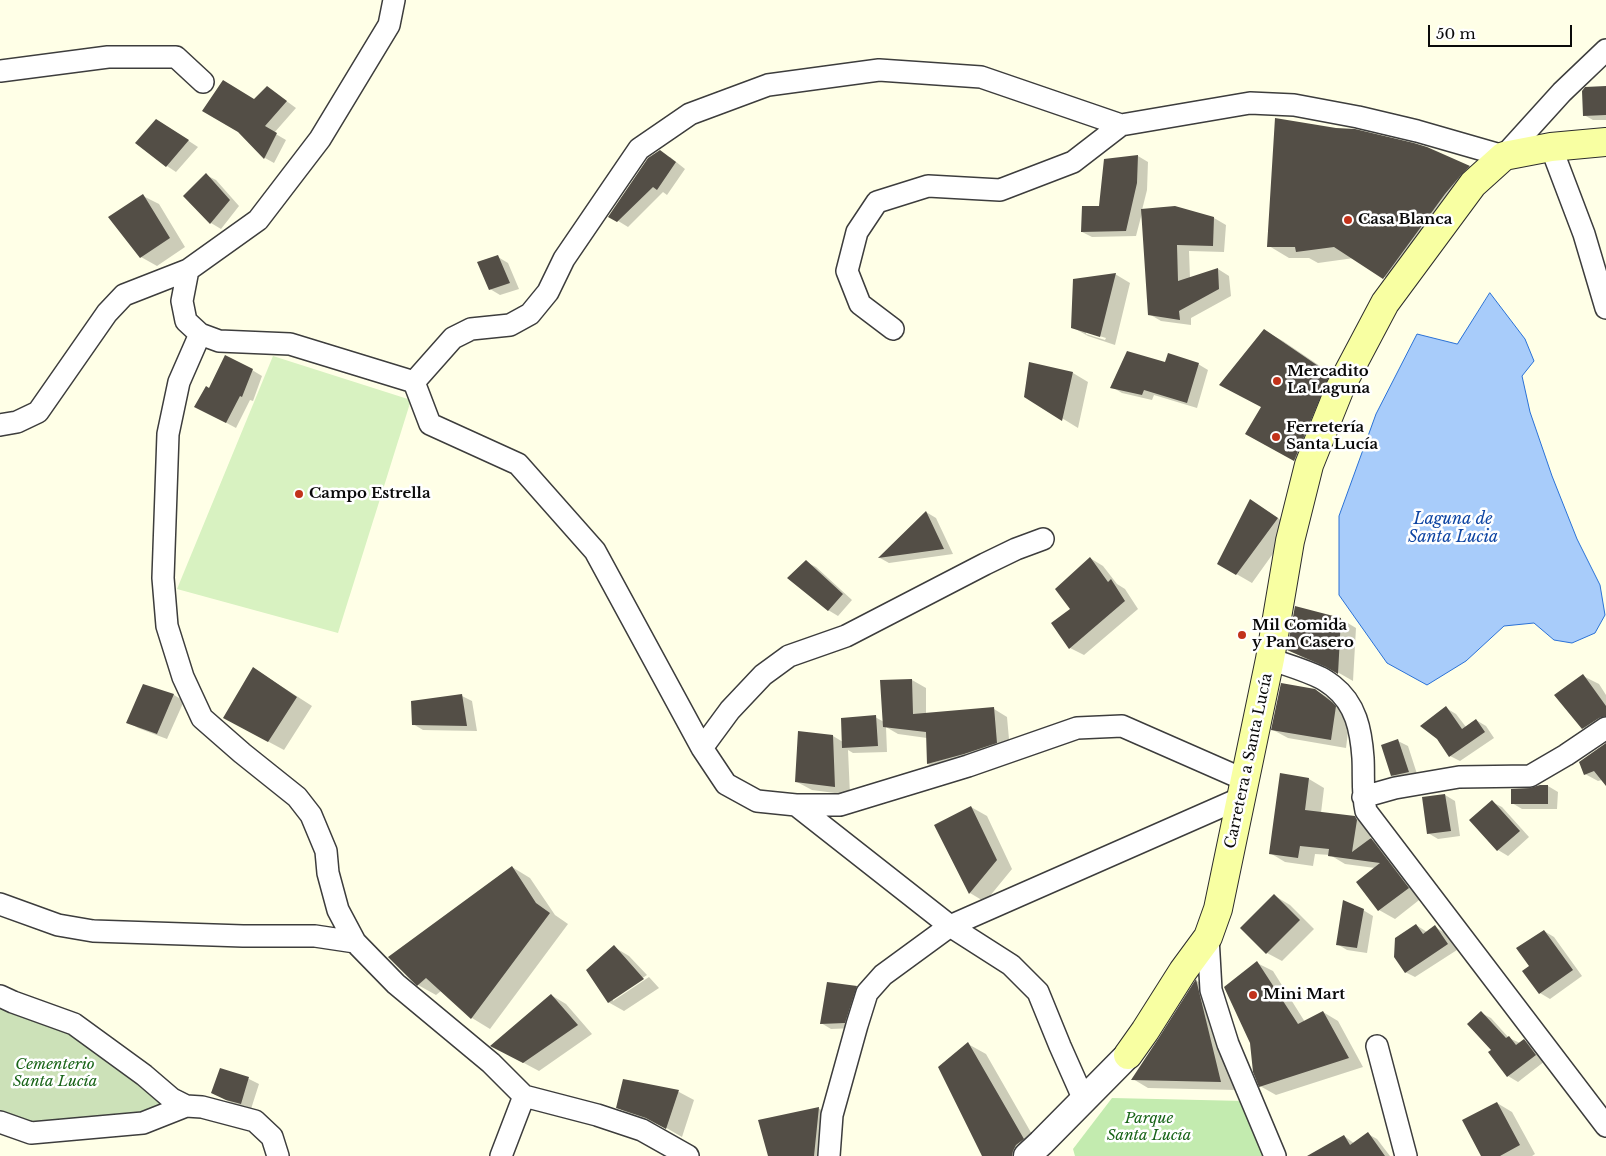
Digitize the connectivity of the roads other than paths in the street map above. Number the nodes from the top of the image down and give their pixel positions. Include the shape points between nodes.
1 (394, 0) edge
2 (1606, 50) edge
3 (0, 71) edge
4 (203, 82) dead end
5 (1121, 125) junction
6 (1606, 142) edge
7 (1551, 147) junction
8 (1504, 156) junction
9 (188, 270) junction
10 (1606, 308) edge
11 (893, 329) dead end
12 (200, 334) junction
13 (414, 382) junction
14 (0, 425) edge
15 (1043, 539) dead end
16 (1270, 659) junction
17 (1606, 728) edge
18 (702, 748) junction
19 (1243, 789) junction
20 (1363, 797) junction
21 (796, 805) junction
22 (0, 904) edge
23 (950, 926) junction
24 (1208, 937) junction
25 (355, 942) junction
26 (0, 996) edge
27 (1377, 1046) dead end
28 (1128, 1055) joint
29 (524, 1096) junction
30 (1084, 1100) junction
31 (1599, 1104) edge
32 (186, 1106) junction
33 (0, 1122) edge
34 (1606, 1126) edge
35 (278, 1156) edge
36 (501, 1156) edge
37 (688, 1156) edge
38 (829, 1156) edge
39 (1027, 1156) edge
40 (1275, 1156) edge
41 (1406, 1156) edge

1 - 9 street via 389,24 320,139 258,220
2 - 8 street via 1562,92
3 - 4 street via 108,57 176,57
5 - 8 street via 1250,103 1294,105 1417,131
5 - 11 street via 1073,162 1000,190 928,186 877,202 857,232 847,271 860,304
5 - 13 street via 981,77 879,70 768,85 690,114 638,149 564,259 548,292 530,314 510,325 471,329 453,338
6 - 7 main road
7 - 8 main road
7 - 10 street via 1584,234
8 - 16 main road, Carretera a Santa Lucía via 1473,184 1385,303 1340,388 1309,465 1290,541
9 - 12 street via 182,301 186,322
9 - 14 street via 124,295 107,313 38,412 17,422
12 - 13 street via 219,340 290,344
12 - 25 street via 178,382 168,434 163,578 167,626 183,677 202,718 297,797 311,815 326,851 338,910
13 - 18 street via 430,424 518,464 595,551
15 - 18 street via 985,564 846,636 789,656 764,675 730,710
16 - 19 main road, Carretera a Santa Lucía
16 - 20 street via 1322,678 1353,708 1362,746
17 - 20 street via 1530,776 1459,777
18 - 21 street via 726,784 757,801
19 - 21 street via 1122,726 1077,728 840,805
19 - 23 street
19 - 24 main road, Carretera a Santa Lucía via 1218,909
20 - 31 street via 1366,811 1373,821
21 - 23 street
22 - 25 street via 58,925 93,931 315,936
23 - 30 street via 1012,965 1038,992
23 - 38 street via 884,975 867,993 832,1115
24 - 28 main road, Carretera a Santa Lucía
24 - 40 street via 1211,990 1228,1044
25 - 29 street via 396,984
26 - 32 street via 74,1024 172,1099
27 - 41 street
28 - 30 street
29 - 36 street
29 - 37 street via 642,1130
30 - 39 street
31 - 34 street
32 - 33 street via 143,1123 31,1133
32 - 35 street via 255,1121 272,1137

